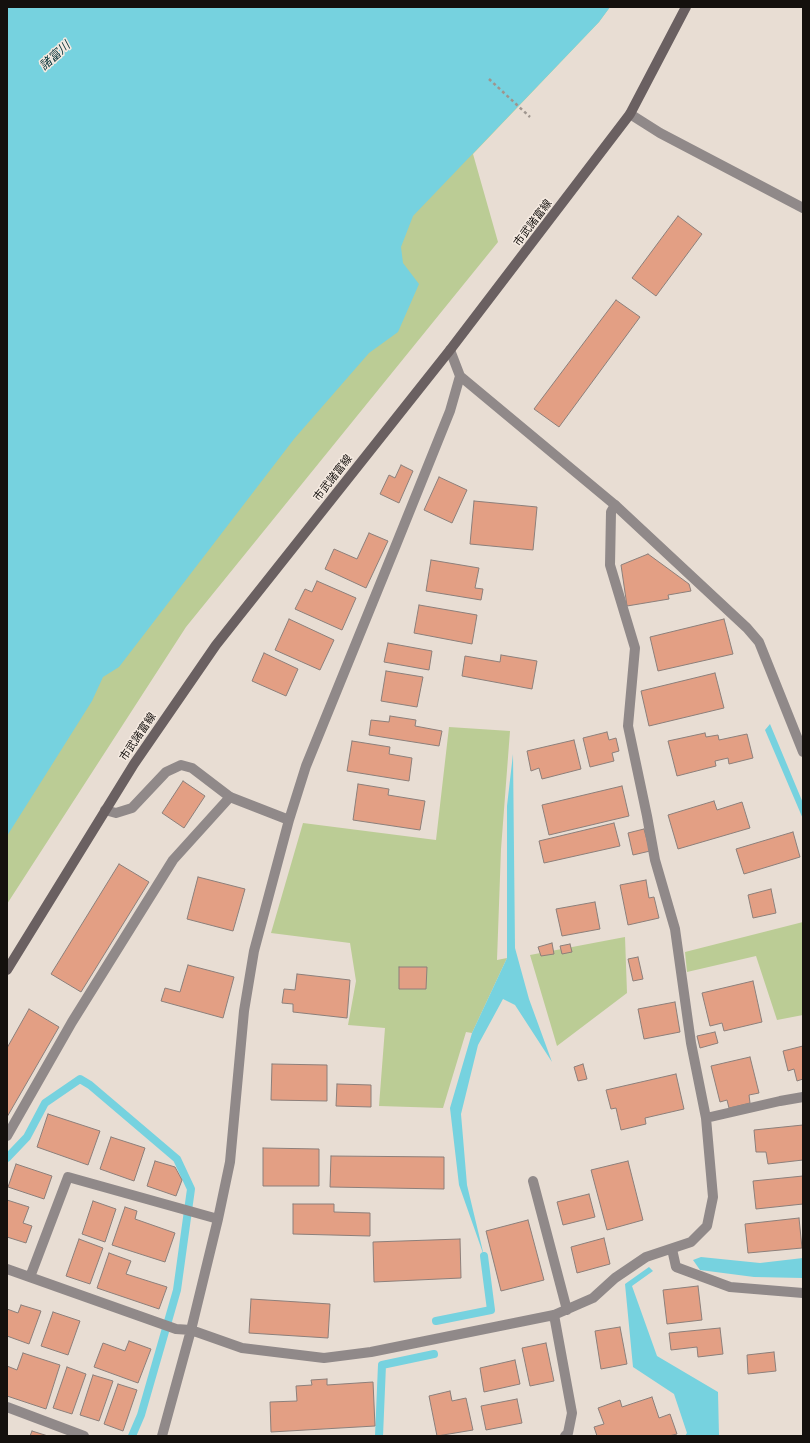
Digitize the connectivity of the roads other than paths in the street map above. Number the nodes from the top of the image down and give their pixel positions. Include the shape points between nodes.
1 (686, 7) edge
2 (630, 114) junction
3 (803, 208) edge
4 (450, 350) junction
5 (460, 376) junction
6 (615, 505) junction
7 (803, 752) edge
8 (230, 797) junction
9 (105, 810) junction
10 (289, 820) junction
11 (7, 970) edge
12 (803, 1096) edge
13 (706, 1118) junction
14 (7, 1136) edge
15 (533, 1181) dead end
16 (218, 1219) junction
17 (672, 1249) junction
18 (7, 1269) edge
19 (30, 1277) junction
20 (803, 1292) edge
21 (567, 1310) junction
22 (554, 1316) junction
23 (192, 1330) junction
24 (7, 1407) edge
25 (84, 1436) edge
26 (162, 1436) edge
27 (565, 1436) edge

1 - 2 main road, 市武諸富線
2 - 3 street via 660,133
2 - 4 main road, 市武諸富線
4 - 5 street
4 - 9 main road, 市武諸富線 via 216,645
5 - 6 street
5 - 10 street via 450,411 306,766
6 - 7 street via 747,628 758,642
6 - 13 street via 611,512 610,565 635,648 628,726 655,860 675,929 691,1043
8 - 9 street via 192,768 181,765 166,772 132,808 116,813
8 - 10 street
8 - 14 street via 173,860 72,1022
9 - 11 main road, 市武諸富線
10 - 16 street via 254,951 244,1011 230,1162
12 - 13 street
13 - 17 street via 713,1197 707,1226 690,1242
15 - 21 street
16 - 19 street via 68,1177
16 - 23 street
17 - 20 street via 676,1267 730,1287
17 - 21 street via 646,1257 614,1278 593,1298
18 - 19 street
19 - 23 street via 176,1329
21 - 22 street
22 - 23 street via 371,1352 324,1358 242,1348
22 - 27 street via 572,1413
23 - 26 street
24 - 25 street

